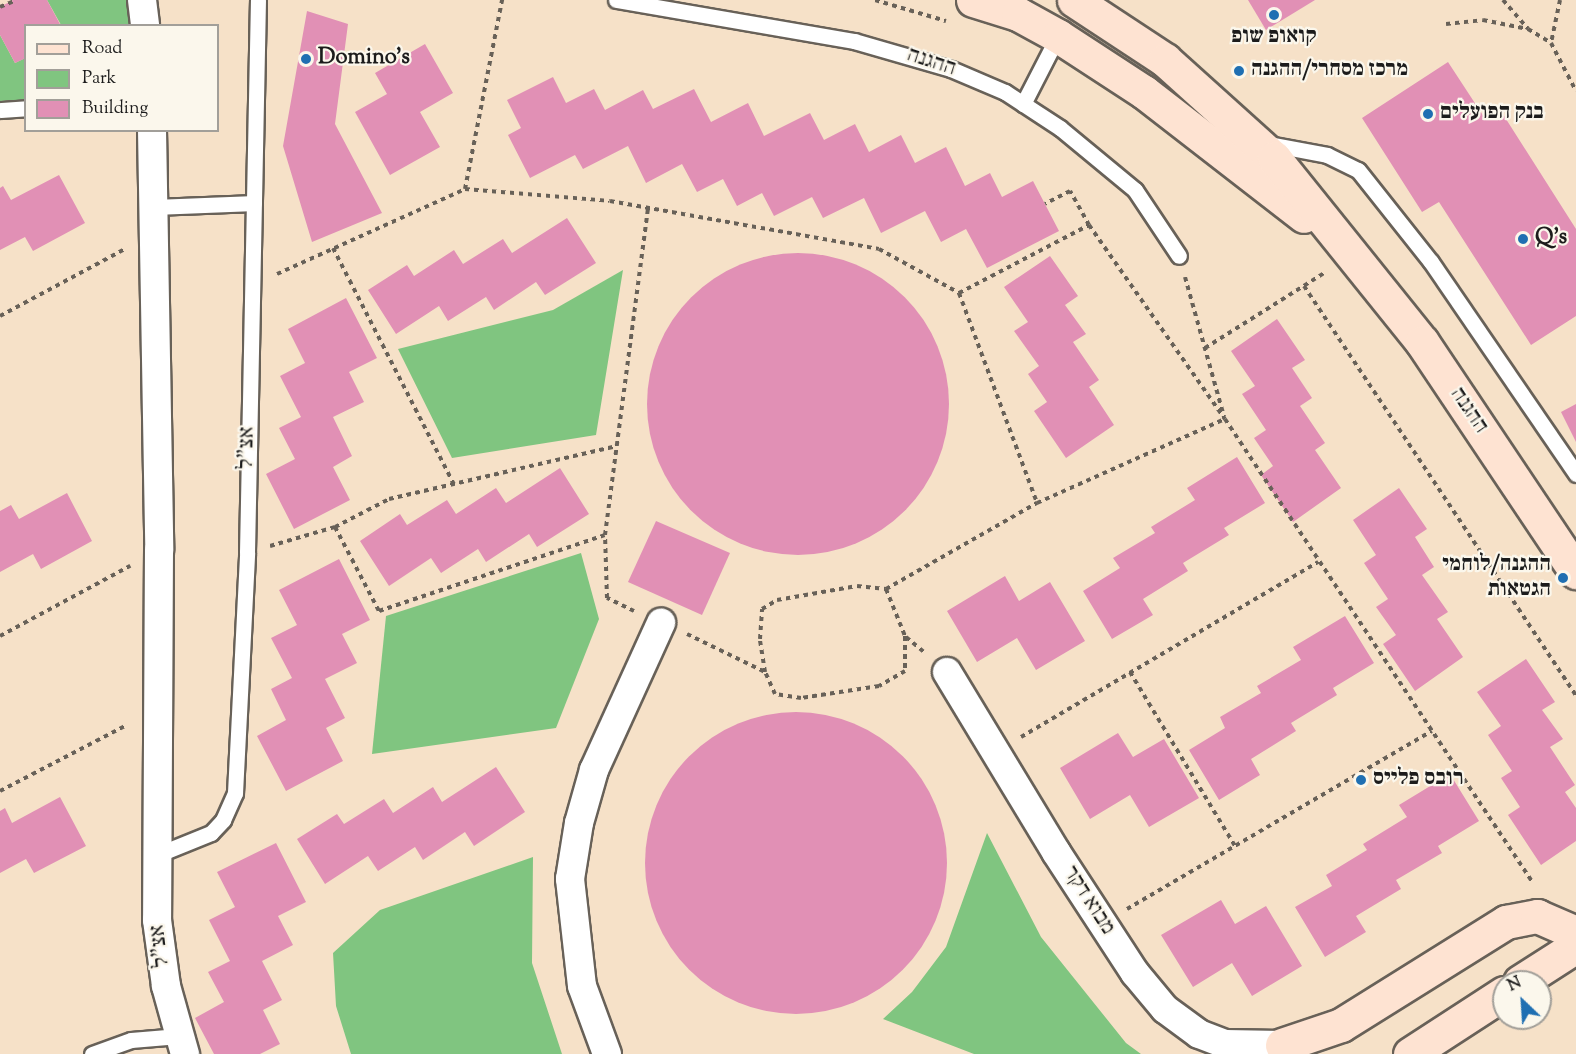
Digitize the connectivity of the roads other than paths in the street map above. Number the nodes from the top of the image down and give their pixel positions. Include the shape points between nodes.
1 (142, 0) edge
2 (258, 0) edge
3 (616, 0) edge
4 (1077, 1) edge
5 (964, 12) edge
6 (145, 24) edge
7 (1058, 36) junction
8 (1023, 104) junction
9 (24, 108) edge
10 (0, 110) edge
11 (152, 132) edge
12 (1256, 141) junction
13 (254, 203) junction
14 (155, 220) junction
15 (1179, 256) road end
16 (1350, 257) junction
17 (1576, 474) edge
18 (1576, 572) edge
19 (661, 623) road end
20 (947, 672) dead end
21 (159, 854) junction
22 (1576, 933) edge
23 (1576, 946) edge
24 (1539, 970) edge
25 (1492, 1001) edge
26 (182, 1045) edge
27 (1283, 1050) edge
28 (92, 1054) edge
29 (607, 1054) edge
30 (1410, 1054) edge

1 - 6 street
2 - 13 lane, אצ"ל
3 - 8 lane, ההגנה via 896,52 951,69
4 - 7 street
4 - 12 street, ההגנה via 1165,60
5 - 7 street, ההגנה via 1018,14
7 - 8 lane
7 - 16 street, ההגנה via 1144,92 1304,216
8 - 15 lane, ההגנה via 1106,163 1135,190
9 - 10 lane
11 - 14 street, אצ"ל
12 - 16 street, ההגנה via 1274,158
12 - 17 lane via 1327,155 1358,170 1431,262
13 - 14 lane
13 - 21 lane, אצ"ל via 246,552 235,792 223,820 211,833
14 - 21 street, אצ"ל
16 - 18 street, ההגנה via 1422,342
19 - 29 street via 594,770 579,823 570,879 582,986
20 - 27 street, מבוא דקר via 1102,923 1165,1009 1199,1034 1225,1044
21 - 26 street, אצ"ל via 157,920 166,986
22 - 27 street via 1537,916 1522,916 1486,933 1334,1029
23 - 24 street
25 - 30 street
26 - 28 lane via 131,1040

